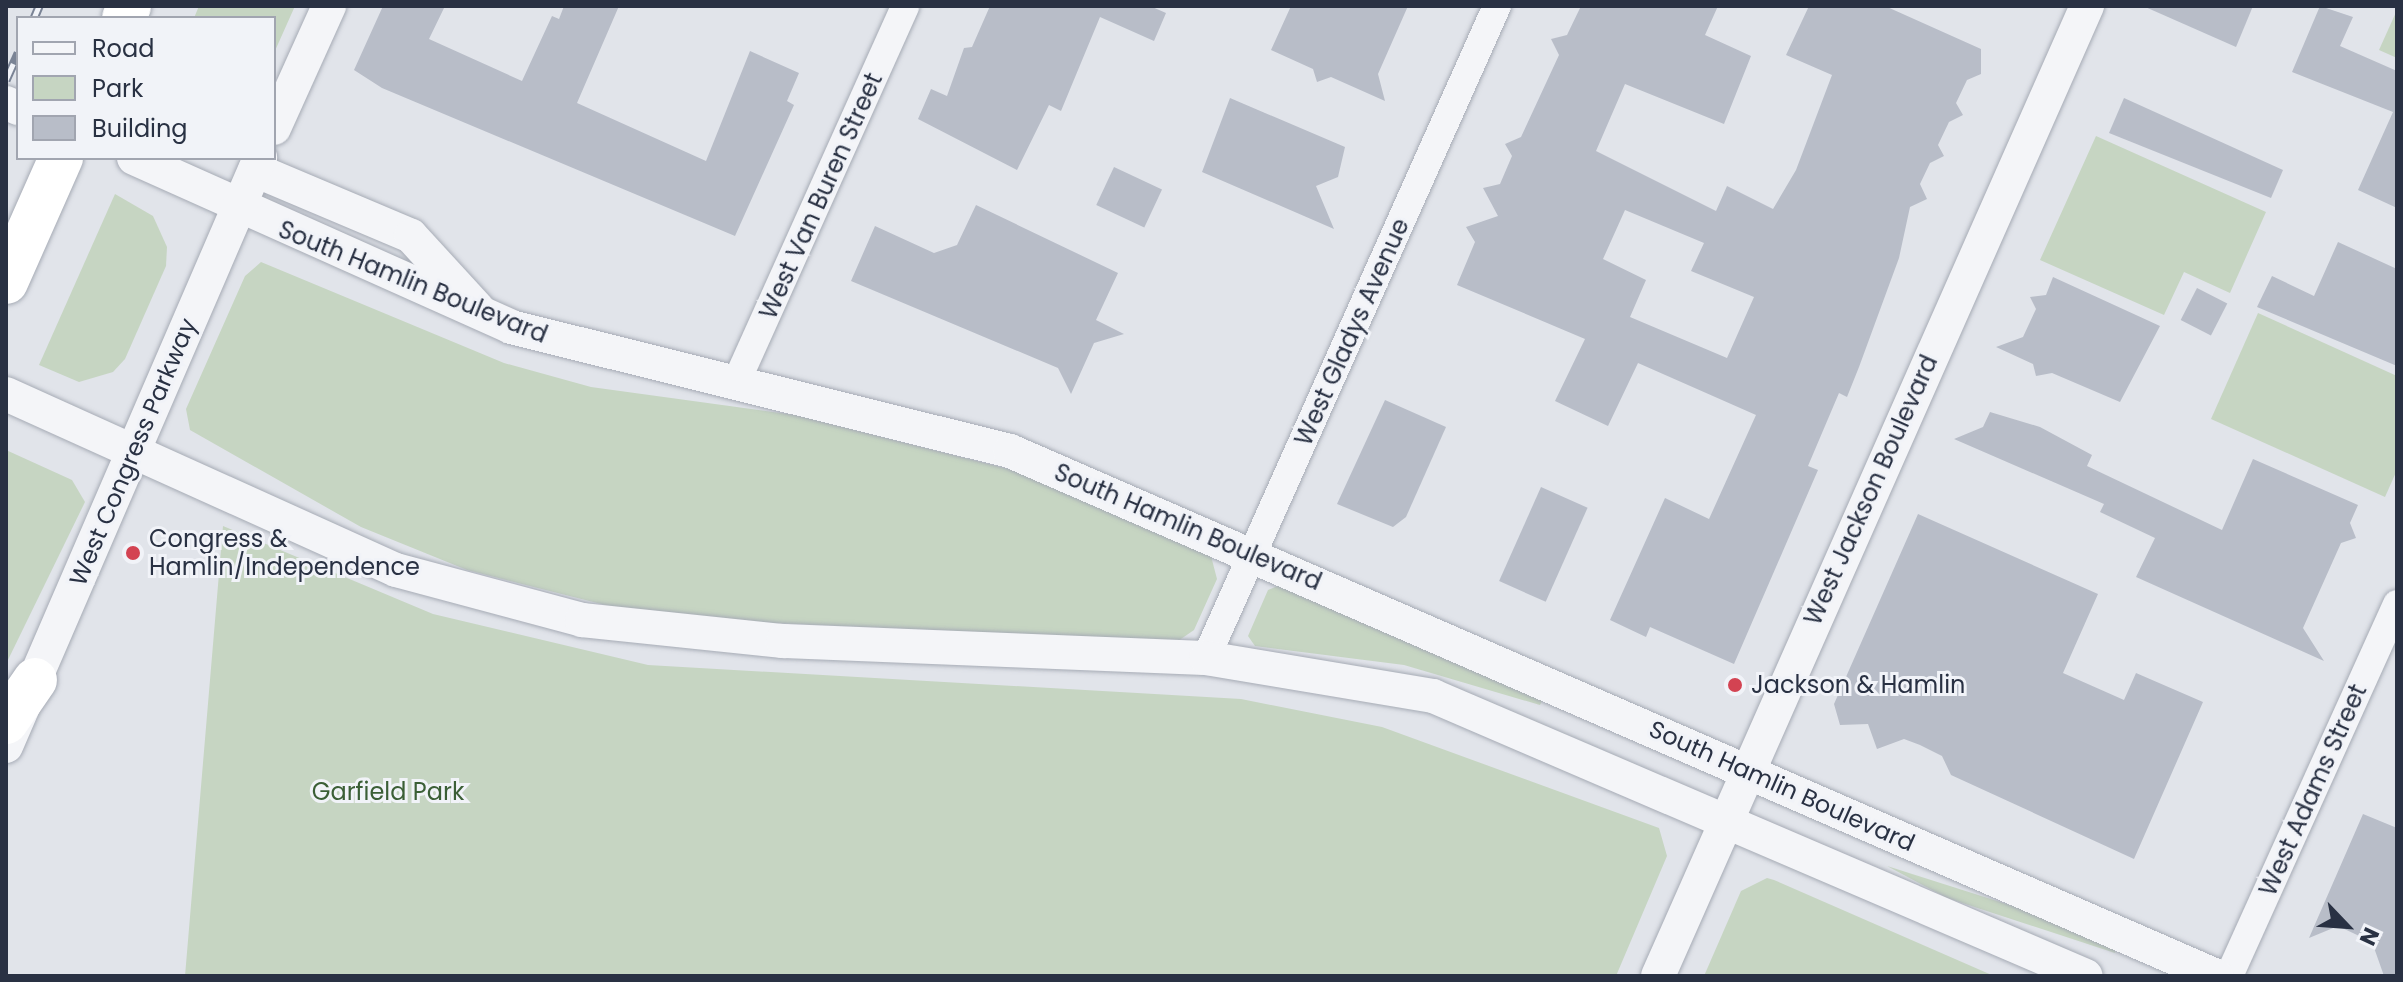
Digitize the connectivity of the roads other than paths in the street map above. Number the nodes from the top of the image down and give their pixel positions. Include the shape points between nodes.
1 (329, 6) edge
2 (905, 6) edge
3 (1497, 6) edge
4 (2087, 6) edge
5 (276, 124) edge
6 (60, 160) edge
7 (138, 160) edge
8 (258, 164) edge
9 (238, 208) junction
10 (6, 282) edge
11 (486, 317) junction
12 (735, 385) junction
13 (14, 398) edge
14 (133, 451) junction
15 (1253, 553) junction
16 (2397, 604) edge
17 (1206, 658) junction
18 (35, 680) junction
19 (6, 722) edge
20 (6, 746) edge
21 (1747, 771) junction
22 (1728, 818) junction
23 (1658, 976) edge
24 (2086, 976) edge
25 (2216, 976) edge
26 (2229, 976) edge

1 - 5 street
2 - 12 street, West Van Buren Street
3 - 15 street, West Gladys Avenue
4 - 21 street, West Jackson Boulevard
6 - 10 highway
7 - 9 street, South Hamlin Boulevard
8 - 9 street, West Congress Parkway
8 - 11 street via 411,236
9 - 11 street, South Hamlin Boulevard
9 - 14 street, West Congress Parkway
11 - 12 street, South Hamlin Boulevard via 574,347
12 - 15 street, South Hamlin Boulevard via 1010,451
13 - 14 street
14 - 17 street via 396,570 582,620 783,641
14 - 18 street, West Congress Parkway
15 - 17 street, West Gladys Avenue
15 - 21 street, South Hamlin Boulevard
16 - 26 street, West Adams Street
17 - 22 street via 1433,696
18 - 19 highway
18 - 20 street, West Congress Parkway
21 - 22 street, West Jackson Boulevard
21 - 25 street, South Hamlin Boulevard
22 - 23 street, West Jackson Boulevard
22 - 24 street

